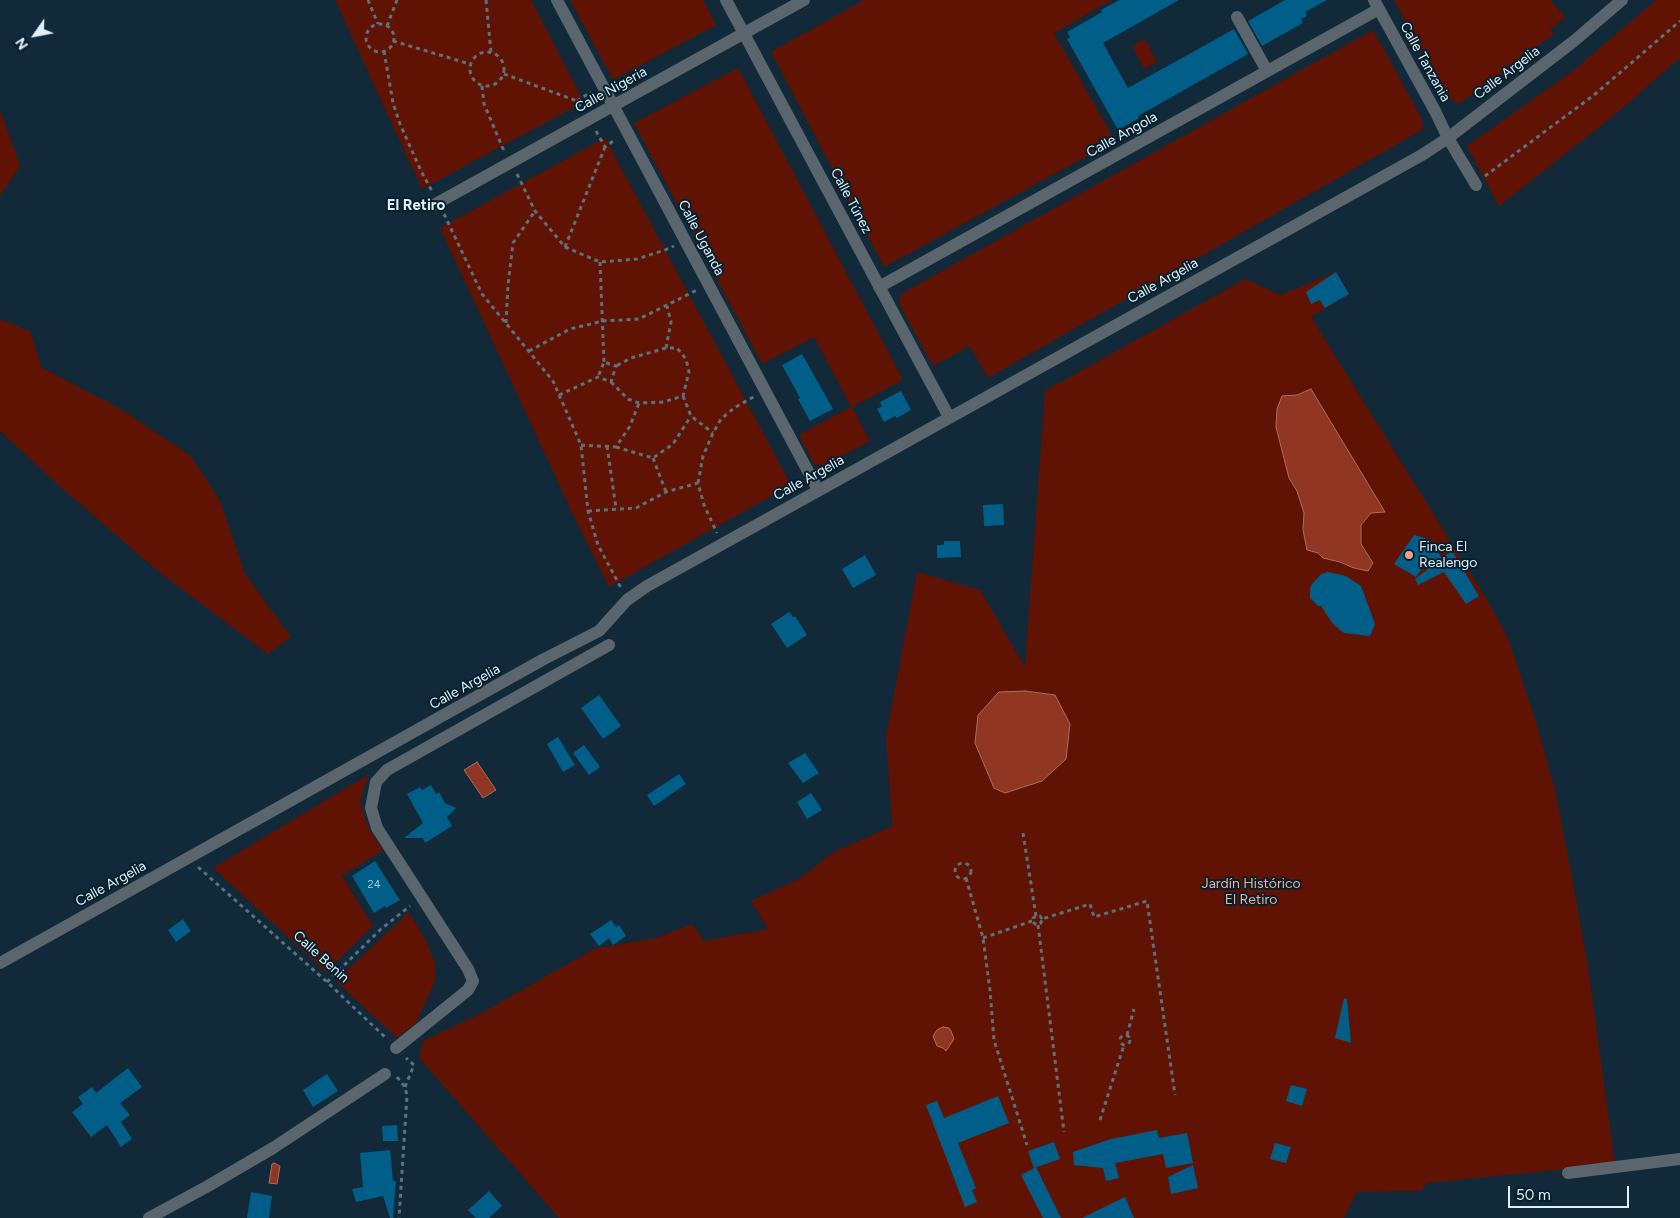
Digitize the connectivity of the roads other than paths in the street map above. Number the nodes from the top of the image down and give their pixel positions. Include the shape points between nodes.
1 (557, 0) edge
2 (726, 0) edge
3 (804, 0) edge
4 (1622, 0) edge
5 (1376, 4) edge
6 (1237, 17) dead end
7 (744, 34) junction
8 (1267, 71) junction
9 (613, 106) junction
10 (1448, 138) junction
11 (1476, 185) road end
12 (436, 204) road end
13 (879, 287) junction
14 (949, 417) junction
15 (818, 490) junction
16 (609, 645) dead end
17 (0, 963) edge
18 (396, 1048) road end
19 (385, 1074) road end
20 (1680, 1160) edge
21 (1568, 1173) dead end
22 (149, 1218) edge

1 - 9 street, Calle Uganda
2 - 7 street, Calle Túnez
3 - 7 street, Calle Nigeria
4 - 10 street, Calle Argelia
5 - 8 street, Calle Angola
5 - 10 street, Calle Tanzania
6 - 8 street
7 - 9 street, Calle Nigeria
7 - 13 street, Calle Túnez
8 - 13 street, Calle Angola
9 - 12 street, Calle Nigeria
9 - 15 street, Calle Uganda
10 - 11 street, Calle Tanzania
10 - 14 street, Calle Argelia
13 - 14 street, Calle Túnez
14 - 15 street, Calle Argelia
15 - 17 street, Calle Argelia via 647,586 627,600 599,632 544,659
16 - 18 street via 387,770 376,782 371,808 377,828 473,981 468,990
19 - 22 street via 273,1148
20 - 21 street

